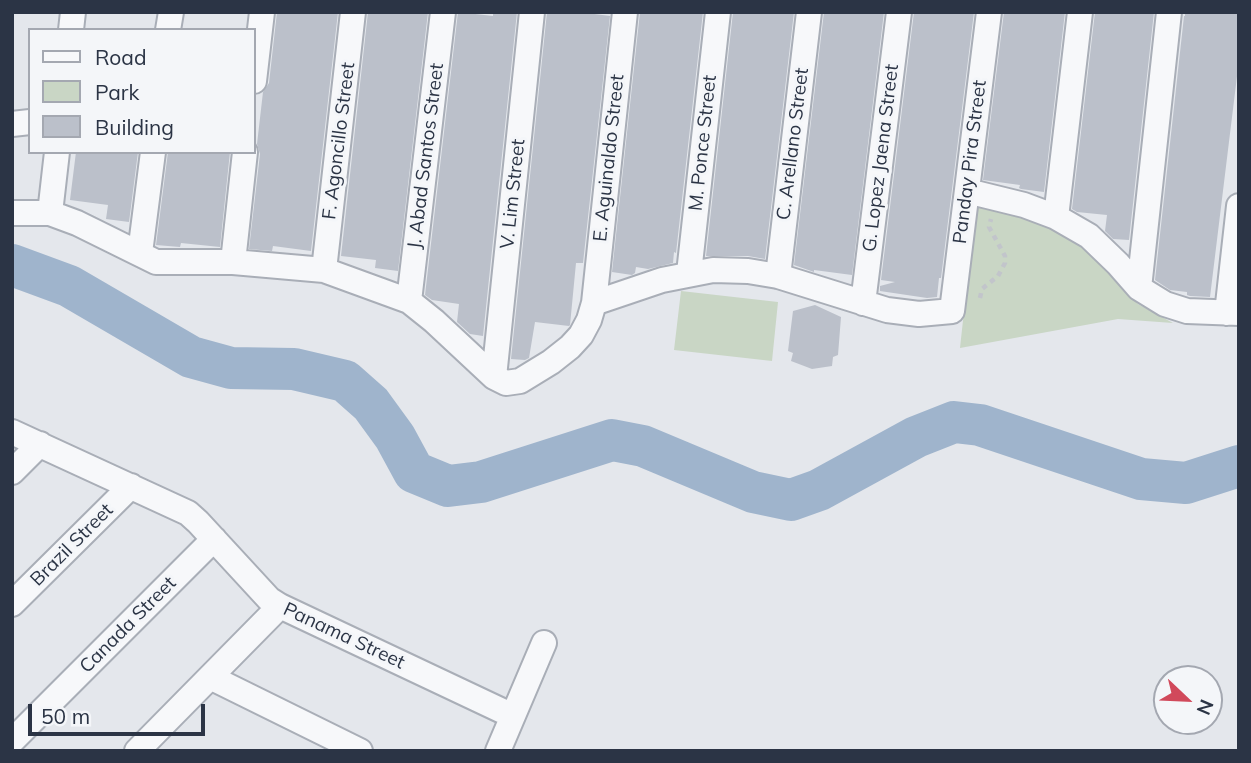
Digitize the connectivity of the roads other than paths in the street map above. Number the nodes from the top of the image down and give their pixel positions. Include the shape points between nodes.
1 (262, 12) edge
2 (353, 12) edge
3 (443, 12) edge
4 (532, 12) edge
5 (625, 12) edge
6 (718, 12) edge
7 (809, 12) edge
8 (899, 12) edge
9 (989, 12) edge
10 (1080, 12) edge
11 (1169, 12) edge
12 (256, 64) edge
13 (57, 154) edge
14 (153, 154) edge
15 (245, 154) edge
16 (967, 191) junction
17 (1239, 206) edge
18 (12, 213) edge
19 (50, 213) junction
20 (1056, 217) junction
21 (140, 253) junction
22 (233, 262) junction
23 (324, 270) junction
24 (689, 273) junction
25 (778, 276) junction
26 (1139, 288) junction
27 (409, 301) junction
28 (594, 303) junction
29 (863, 303) junction
30 (1233, 313) edge
31 (494, 377) junction
32 (12, 432) edge
33 (40, 444) junction
34 (12, 472) edge
35 (131, 486) junction
36 (214, 539) junction
37 (12, 604) edge
38 (281, 606) junction
39 (544, 643) dead end
40 (210, 677) junction
41 (513, 716) junction
42 (12, 741) edge
43 (143, 749) edge
44 (360, 751) edge
45 (498, 751) edge

1 - 12 street
2 - 23 street, F. Agoncillo Street
3 - 27 street, J. Abad Santos Street
4 - 31 street, V. Lim Street
5 - 28 street, E. Aguinaldo Street
6 - 24 street, M. Ponce Street
7 - 25 street, C. Arellano Street
8 - 29 street, G. Lopez Jaena Street
9 - 16 street, Panday Pira Street
10 - 20 street
11 - 26 street
13 - 19 street
14 - 21 street
15 - 22 street
16 - 20 street
16 - 29 street, Panday Pira Street via 952,311 919,314
17 - 30 street
18 - 19 street
19 - 21 street
20 - 26 street via 1089,236
21 - 22 street via 156,262
22 - 23 street
23 - 27 street
24 - 25 street via 748,271
24 - 28 street
25 - 29 street
26 - 30 street via 1187,311
27 - 31 street
28 - 31 street, E. Aguinaldo Street via 581,335 551,362 520,381 506,383
32 - 33 street, Panama Street
33 - 34 street
33 - 35 street, Panama Street
35 - 36 street, Panama Street via 188,513
35 - 37 street, Brazil Street
36 - 38 street, Panama Street via 269,599
36 - 42 street, Canada Street
38 - 40 street
38 - 41 street, Panama Street
39 - 41 street
40 - 43 street
40 - 44 street
41 - 45 street

